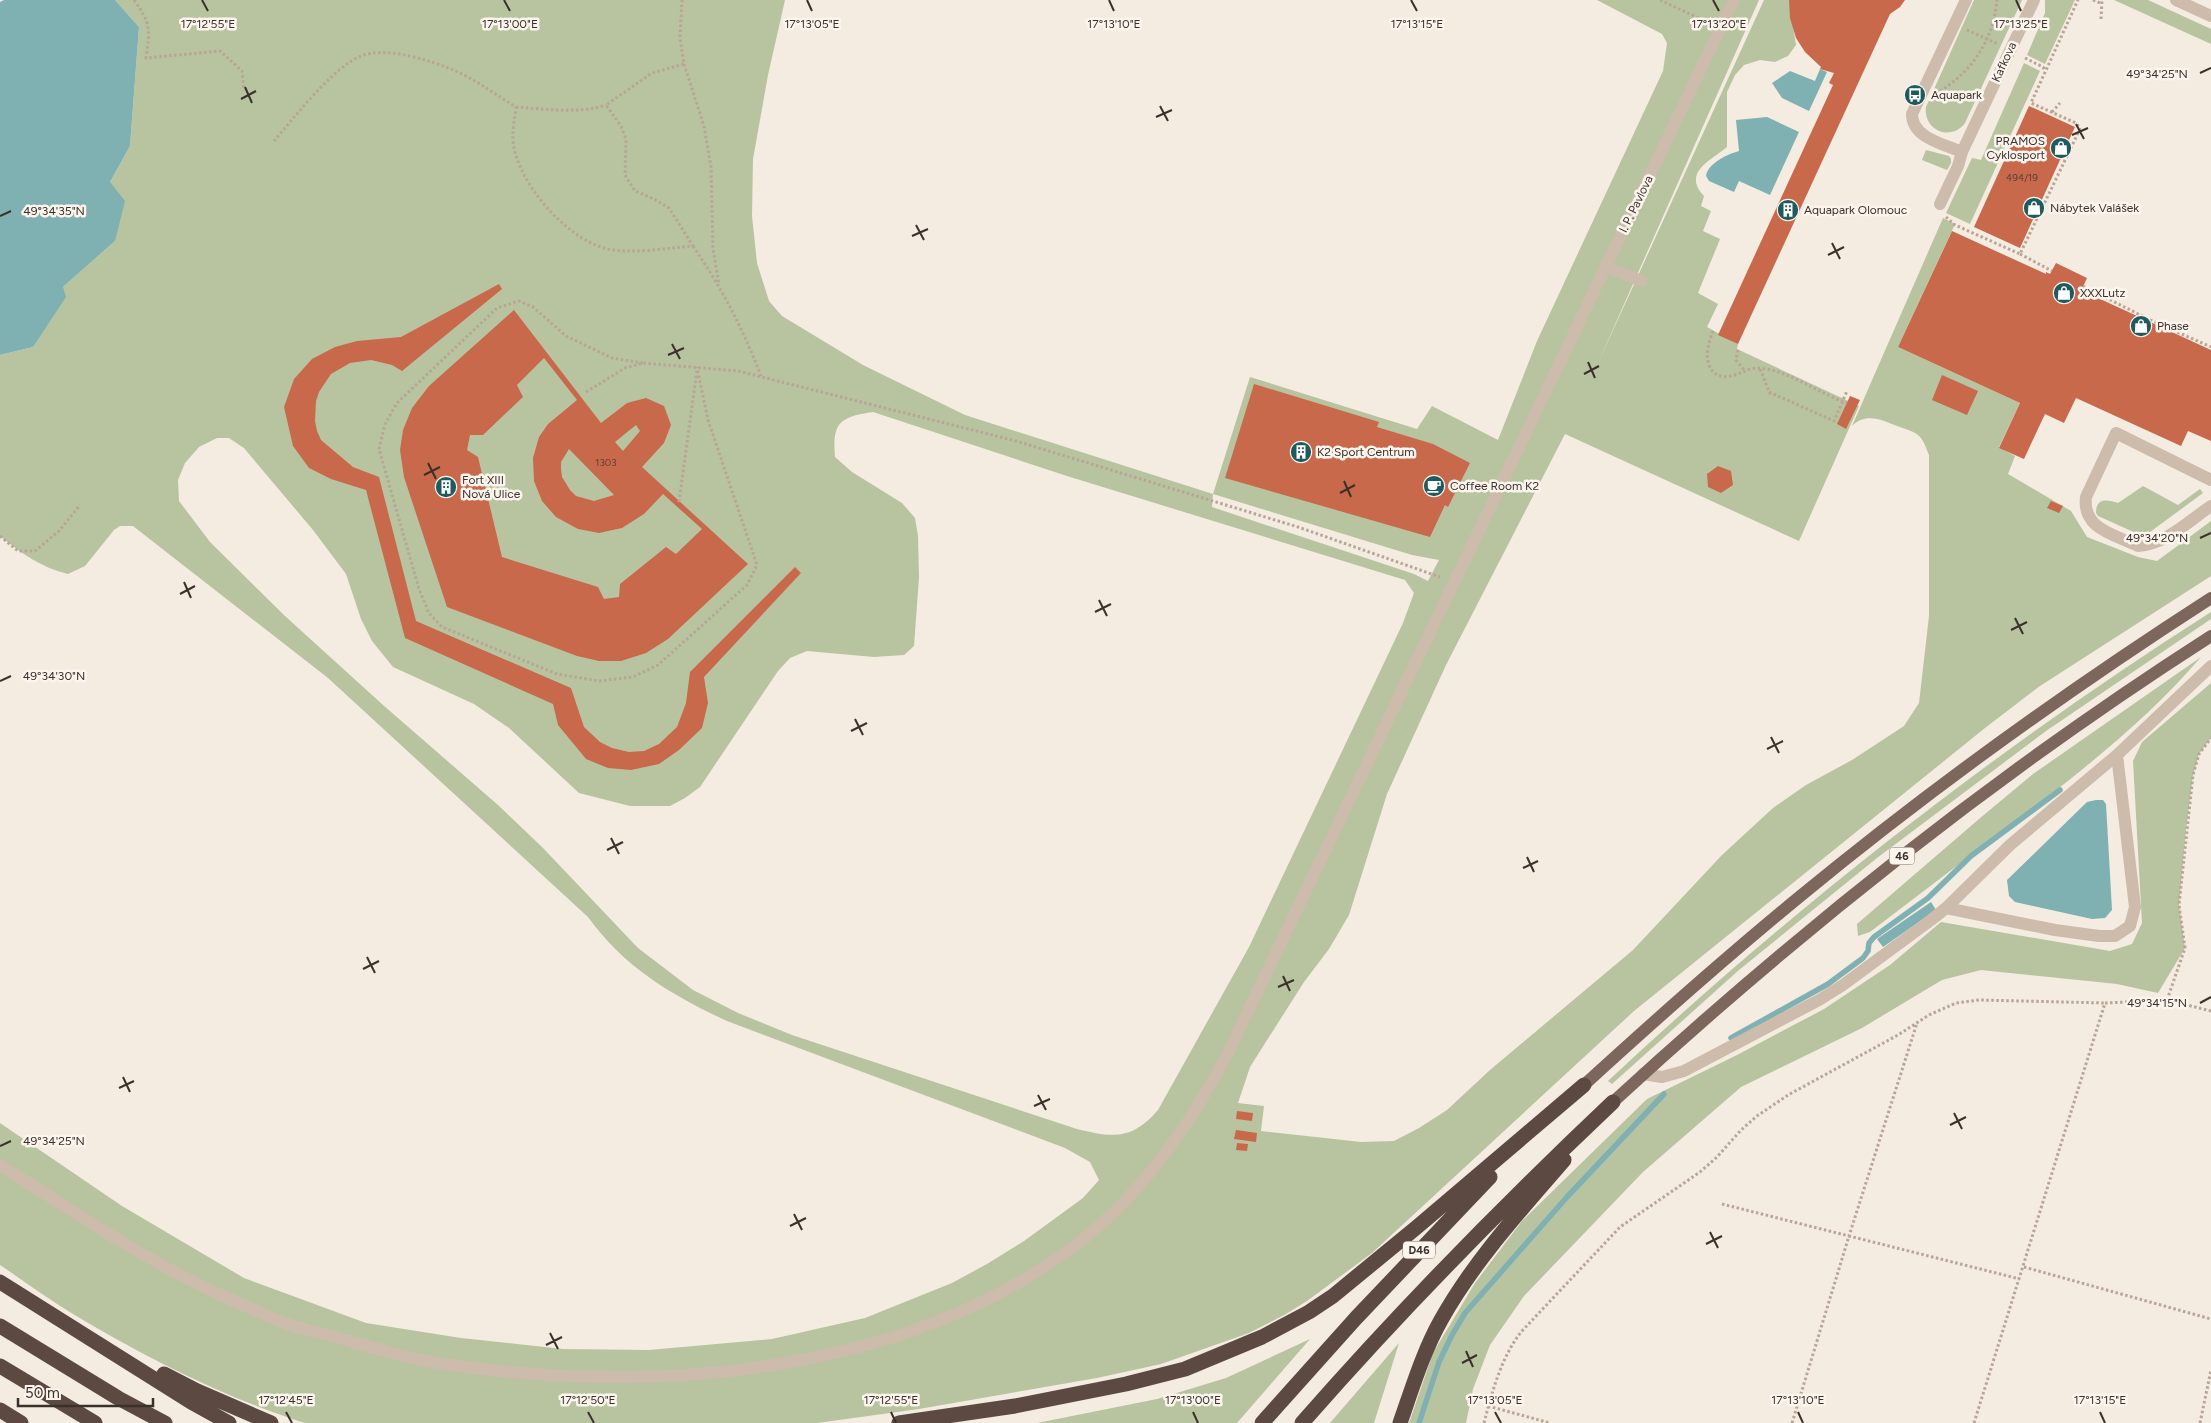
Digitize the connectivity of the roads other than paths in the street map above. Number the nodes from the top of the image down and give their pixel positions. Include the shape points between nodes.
1 (1734, 0) edge
2 (1966, 0) edge
3 (2034, 0) edge
4 (2176, 0) edge
5 (2211, 16) edge
6 (1962, 152) junction
7 (1940, 204) dead end
8 (1606, 267) junction
9 (1642, 281) dead end
10 (2211, 466) edge
11 (2198, 473) junction
12 (2211, 480) edge
13 (2211, 506) edge
14 (2211, 598) edge
15 (2211, 636) edge
16 (2211, 666) edge
17 (2117, 755) junction
18 (1946, 908) junction
19 (1643, 1074) junction
20 (1584, 1084) junction
21 (1612, 1102) junction
22 (0, 1165) edge
23 (0, 1282) edge
24 (63, 1321) junction
25 (0, 1326) edge
26 (0, 1366) edge
27 (0, 1410) edge
28 (20, 1422) edge
29 (95, 1423) edge
30 (165, 1423) edge
31 (229, 1423) edge
32 (272, 1423) edge
33 (899, 1423) edge
34 (1262, 1423) edge
35 (1302, 1423) edge
36 (1400, 1423) edge

1 - 8 street, I. P. Pavlova
2 - 6 street via 1912,114 1912,123 1917,131
3 - 6 street, Kafkova
4 - 5 street
6 - 7 street, Kafkova
8 - 9 street
8 - 22 street, I. P. Pavlova via 1228,1054 1204,1097 1153,1169 1127,1199 1084,1237 1020,1282 955,1314 911,1330 823,1356 712,1374 632,1378 555,1376 448,1365 287,1324 204,1288 135,1252
10 - 11 street
11 - 12 street
11 - 13 street via 2116,433 2086,497 2088,518 2093,525 2138,546 2146,546 2165,538
14 - 20 main road, 46 via 2031,719 1880,832 1744,943
15 - 19 main road, 46 via 2056,740 1918,843 1769,964
16 - 17 street
17 - 18 street via 2010,845
17 - 18 street via 2135,907 2130,926 2115,936 2099,936
18 - 19 street via 1819,1000 1684,1071 1662,1077
19 - 21 main road, 46
20 - 33 highway via 1332,1296 1262,1337 1185,1369 1134,1382 1015,1406
20 - 34 highway, D46 via 1460,1207
21 - 35 highway, D46 via 1474,1238
21 - 36 highway via 1470,1273 1440,1321
23 - 24 highway
24 - 31 highway
24 - 32 highway via 197,1392
25 - 30 highway
26 - 29 highway
27 - 28 highway

